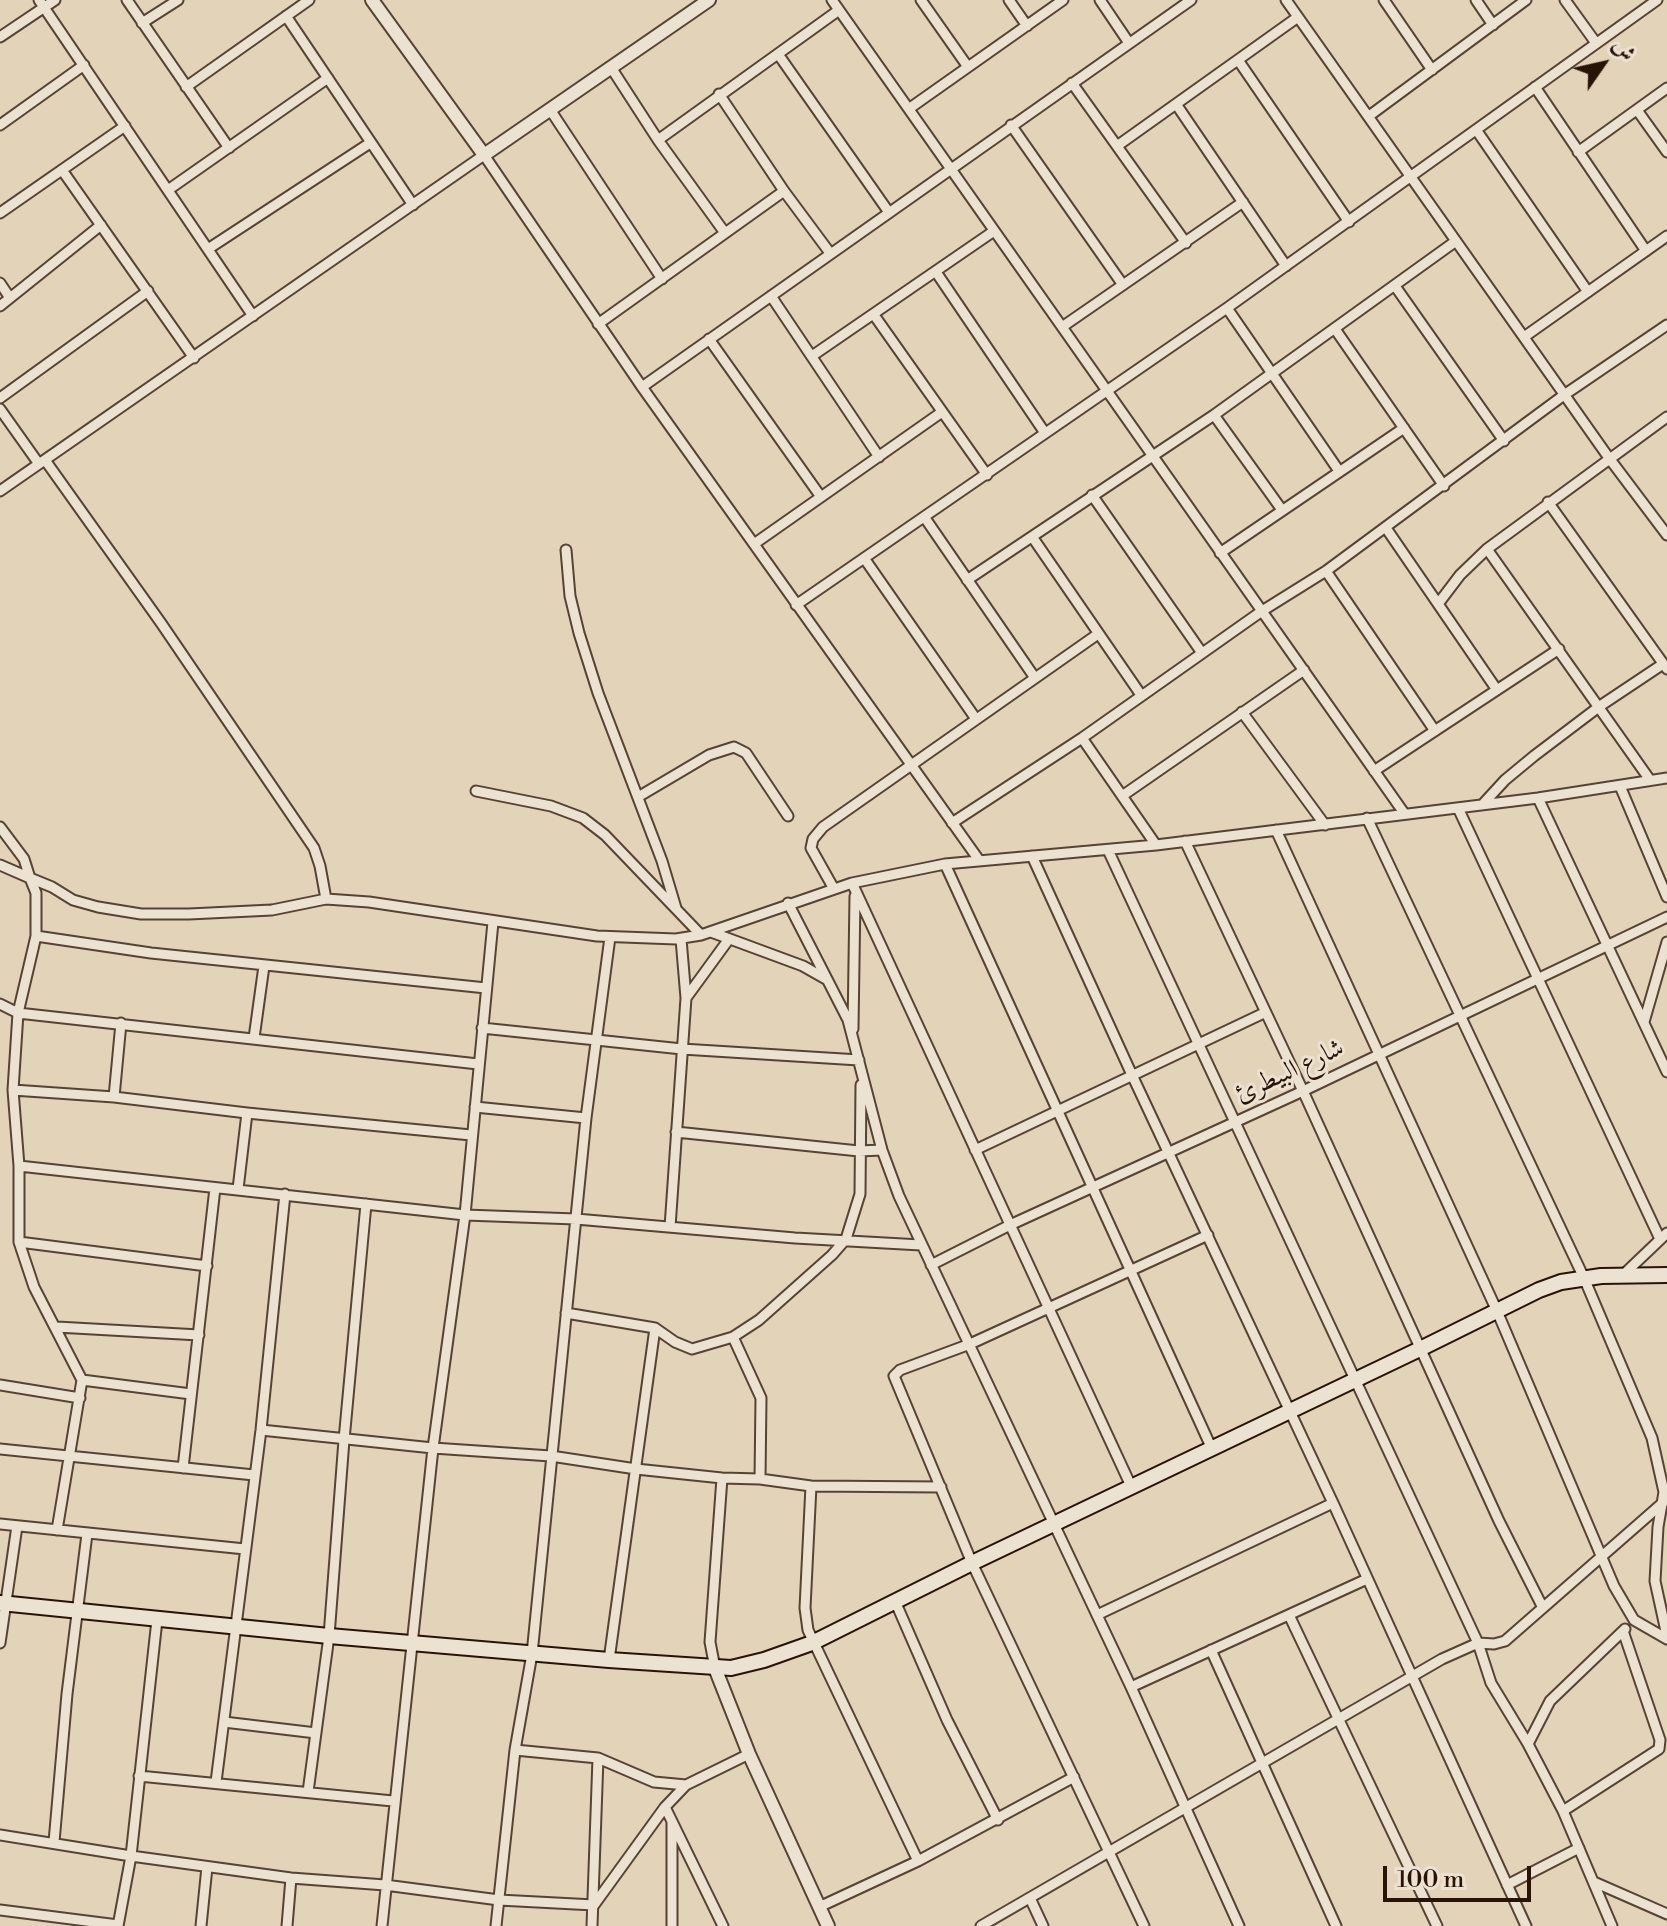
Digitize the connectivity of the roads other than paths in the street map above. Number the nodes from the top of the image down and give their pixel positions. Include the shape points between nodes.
1 (55, 0) edge
2 (127, 0) edge
3 (178, 0) edge
4 (309, 0) edge
5 (372, 0) edge
6 (832, 0) edge
7 (921, 0) edge
8 (1009, 0) edge
9 (1063, 0) edge
10 (1100, 0) edge
11 (1191, 0) edge
12 (1286, 0) edge
13 (1384, 0) edge
14 (1476, 0) edge
15 (1526, 0) edge
16 (1565, 0) edge
17 (1656, 0) edge
18 (706, 1) edge
19 (42, 4) edge
20 (839, 10) junction
21 (286, 16) junction
22 (1298, 17) junction
23 (142, 23) junction
24 (1493, 25) junction
25 (1027, 26) junction
26 (0, 37) edge
27 (1129, 43) junction
28 (1596, 43) junction
29 (778, 54) junction
30 (1238, 60) junction
31 (84, 65) junction
32 (968, 67) junction
33 (612, 69) junction
34 (1432, 70) junction
35 (328, 78) junction
36 (1072, 83) junction
37 (186, 87) junction
38 (1535, 87) junction
39 (1667, 88) edge
40 (719, 94) junction
41 (1176, 104) junction
42 (910, 108) junction
43 (1637, 110) junction
44 (551, 111) junction
45 (1369, 116) junction
46 (0, 125) edge
47 (1011, 125) junction
48 (125, 126) junction
49 (1477, 131) junction
50 (658, 140) junction
51 (370, 143) junction
52 (1117, 146) junction
53 (229, 148) junction
54 (1578, 152) junction
55 (1667, 152) edge
56 (484, 155) junction
57 (951, 168) junction
58 (62, 170) junction
59 (1411, 178) junction
60 (168, 190) junction
61 (784, 191) junction
62 (1243, 202) junction
63 (413, 205) junction
64 (888, 211) junction
65 (0, 213) edge
66 (1349, 222) junction
67 (101, 225) junction
68 (994, 231) junction
69 (725, 233) junction
70 (1667, 236) edge
71 (1456, 241) junction
72 (1186, 243) junction
73 (208, 249) junction
74 (1646, 251) junction
75 (830, 253) junction
76 (1286, 266) junction
77 (936, 272) junction
78 (662, 279) junction
79 (0, 283) edge
80 (1123, 285) junction
81 (1395, 286) junction
82 (148, 291) junction
83 (1588, 292) junction
84 (771, 296) junction
85 (10, 298) junction
86 (0, 306) edge
87 (1227, 308) junction
88 (874, 315) junction
89 (253, 316) junction
90 (598, 324) junction
91 (1667, 325) edge
92 (1062, 327) junction
93 (1335, 329) junction
94 (1524, 337) junction
95 (709, 339) junction
96 (812, 356) junction
97 (194, 358) junction
98 (1273, 374) junction
99 (642, 387) junction
100 (1107, 392) junction
101 (1564, 395) junction
102 (0, 398) edge
103 (0, 409) edge
104 (942, 412) junction
105 (1214, 415) junction
106 (1667, 417) edge
107 (1404, 428) junction
108 (1045, 433) junction
109 (1504, 441) junction
110 (1153, 456) junction
111 (879, 457) junction
112 (1609, 458) junction
113 (42, 462) junction
114 (1339, 471) junction
115 (987, 475) junction
116 (1444, 486) junction
117 (0, 491) edge
118 (1092, 495) junction
119 (821, 497) junction
120 (1548, 502) junction
121 (1282, 510) junction
122 (925, 518) junction
123 (1386, 528) junction
124 (1667, 535) edge
125 (1033, 538) junction
126 (754, 544) junction
127 (1487, 549) junction
128 (566, 550) dead end
129 (1220, 553) junction
130 (864, 558) junction
131 (1326, 571) junction
132 (967, 580) junction
133 (1438, 604) junction
134 (796, 605) junction
135 (1262, 611) junction
136 (1098, 634) junction
137 (1559, 649) junction
138 (1202, 653) junction
139 (1665, 666) edge
140 (1304, 670) junction
141 (1035, 678) junction
142 (1497, 690) junction
143 (1141, 695) junction
144 (1600, 706) junction
145 (1242, 712) junction
146 (976, 719) junction
147 (1435, 731) junction
148 (1082, 738) junction
149 (910, 764) junction
150 (1374, 771) junction
151 (1667, 778) edge
152 (1650, 780) junction
153 (1620, 786) junction
154 (476, 791) dead end
155 (1122, 796) junction
156 (638, 797) junction
157 (1538, 798) junction
158 (1483, 804) junction
159 (1458, 808) junction
160 (1404, 813) junction
161 (788, 816) dead end
162 (1367, 818) junction
163 (952, 823) junction
164 (1325, 825) junction
165 (0, 827) edge
166 (1276, 830) junction
167 (1185, 841) junction
168 (1156, 845) junction
169 (1108, 850) junction
170 (1032, 856) junction
171 (979, 860) junction
172 (945, 864) junction
173 (0, 865) edge
174 (30, 878) junction
175 (854, 888) junction
176 (834, 889) junction
177 (1667, 897) edge
178 (326, 899) junction
179 (788, 903) junction
180 (676, 908) junction
181 (1667, 917) edge
182 (493, 922) junction
183 (706, 934) junction
184 (36, 936) junction
185 (610, 937) junction
186 (681, 939) junction
187 (729, 939) junction
188 (1667, 942) edge
189 (1606, 946) junction
190 (264, 966) junction
191 (1538, 978) junction
192 (828, 981) junction
193 (486, 988) junction
194 (686, 998) junction
195 (0, 1004) edge
196 (18, 1013) junction
197 (1264, 1013) junction
198 (1460, 1014) junction
199 (1644, 1022) junction
200 (121, 1023) junction
201 (482, 1028) junction
202 (254, 1038) junction
203 (853, 1038) junction
204 (595, 1039) junction
205 (1198, 1046) junction
206 (682, 1049) junction
207 (1378, 1054) junction
208 (859, 1060) junction
209 (478, 1064) junction
210 (1667, 1072) edge
211 (861, 1073) junction
212 (1132, 1075) junction
213 (13, 1090) junction
214 (1303, 1091) junction
215 (114, 1097) junction
216 (475, 1107) junction
217 (1056, 1112) junction
218 (247, 1113) junction
219 (586, 1118) junction
220 (1235, 1123) junction
221 (676, 1132) junction
222 (471, 1135) junction
223 (882, 1150) junction
224 (975, 1150) junction
225 (859, 1151) junction
226 (1168, 1151) junction
227 (19, 1166) junction
228 (215, 1188) junction
229 (1091, 1188) junction
230 (238, 1189) junction
231 (285, 1194) junction
232 (366, 1204) junction
233 (465, 1215) junction
234 (576, 1219) junction
235 (1010, 1225) junction
236 (670, 1227) junction
237 (1208, 1235) junction
238 (1663, 1236) edge
239 (846, 1239) junction
240 (19, 1242) junction
241 (921, 1245) junction
242 (931, 1265) junction
243 (207, 1266) junction
244 (1129, 1270) junction
245 (1623, 1275) junction
246 (1667, 1275) edge
247 (1584, 1278) junction
248 (1049, 1307) junction
249 (1497, 1311) junction
250 (566, 1313) junction
251 (57, 1327) junction
252 (655, 1328) junction
253 (199, 1335) junction
254 (733, 1337) junction
255 (970, 1344) junction
256 (1422, 1348) junction
257 (82, 1380) junction
258 (1355, 1380) junction
259 (0, 1385) edge
260 (191, 1394) junction
261 (80, 1398) junction
262 (1289, 1411) junction
263 (261, 1430) junction
264 (344, 1440) junction
265 (433, 1448) junction
266 (0, 1449) edge
267 (1212, 1449) junction
268 (551, 1456) junction
269 (70, 1457) junction
270 (183, 1468) junction
271 (636, 1469) junction
272 (254, 1475) junction
273 (722, 1478) junction
274 (760, 1479) junction
275 (811, 1486) junction
276 (1131, 1486) junction
277 (941, 1487) junction
278 (1666, 1500) edge
279 (1333, 1503) junction
280 (1053, 1523) junction
281 (0, 1524) edge
282 (17, 1526) junction
283 (57, 1530) junction
284 (87, 1534) junction
285 (245, 1549) junction
286 (1600, 1556) junction
287 (972, 1563) junction
288 (1367, 1579) junction
289 (895, 1601) junction
290 (3, 1603) edge
291 (1543, 1608) junction
292 (79, 1611) junction
293 (1097, 1615) junction
294 (1289, 1615) junction
295 (157, 1620) junction
296 (1634, 1620) junction
297 (236, 1627) junction
298 (1623, 1631) junction
299 (329, 1636) junction
300 (1667, 1638) edge
301 (0, 1643) edge
302 (812, 1643) junction
303 (1478, 1643) junction
304 (412, 1644) junction
305 (1211, 1650) junction
306 (532, 1654) junction
307 (609, 1660) junction
308 (715, 1668) junction
309 (1413, 1678) junction
310 (1131, 1687) junction
311 (1338, 1718) junction
312 (224, 1722) junction
313 (316, 1733) junction
314 (1528, 1744) junction
315 (515, 1750) junction
316 (749, 1754) junction
317 (598, 1758) junction
318 (1262, 1761) junction
319 (139, 1776) junction
320 (1074, 1777) junction
321 (216, 1782) junction
322 (686, 1785) junction
323 (308, 1792) junction
324 (393, 1801) junction
325 (1185, 1806) junction
326 (665, 1807) junction
327 (1563, 1811) junction
328 (672, 1819) junction
329 (998, 1820) junction
330 (0, 1835) edge
331 (54, 1842) junction
332 (1579, 1848) junction
333 (1110, 1851) junction
334 (131, 1856) junction
335 (918, 1861) junction
336 (207, 1867) junction
337 (291, 1878) junction
338 (1594, 1882) junction
339 (385, 1885) junction
340 (1507, 1885) junction
341 (1030, 1898) junction
342 (499, 1900) junction
343 (594, 1905) junction
344 (819, 1907) junction
345 (0, 1910) edge
346 (1667, 1914) edge
347 (118, 1925) edge
348 (201, 1926) edge
349 (287, 1926) edge
350 (382, 1926) edge
351 (496, 1926) edge
352 (592, 1926) edge
353 (672, 1926) edge
354 (723, 1926) edge
355 (828, 1926) edge
356 (981, 1926) edge
357 (1043, 1926) edge
358 (1144, 1926) edge
359 (1239, 1926) edge
360 (1336, 1926) edge
361 (1437, 1926) edge
362 (1526, 1926) edge
363 (1612, 1926) edge

1 - 19 street
2 - 23 street
3 - 23 street
4 - 21 street
5 - 56 street
6 - 20 street
7 - 32 street
8 - 25 street
9 - 25 street
10 - 27 street
11 - 27 street
12 - 22 street
13 - 34 street
14 - 24 street
15 - 24 street
16 - 28 street
17 - 28 street
18 - 33 street
19 - 26 street
19 - 31 street
20 - 29 street
20 - 42 street
21 - 35 street
21 - 37 street
22 - 30 street
22 - 45 street
23 - 37 street
24 - 34 street
25 - 32 street
27 - 36 street
28 - 38 street
29 - 40 street
29 - 64 street
30 - 41 street
30 - 66 street
31 - 46 street
31 - 48 street
32 - 42 street
33 - 44 street
33 - 50 street
34 - 45 street
35 - 51 street
35 - 53 street
36 - 47 street
36 - 52 street
37 - 53 street
38 - 49 street
38 - 54 street
39 - 43 street
40 - 50 street
40 - 61 street
41 - 52 street
41 - 62 street
42 - 57 street
43 - 54 street
43 - 55 street
44 - 56 street
44 - 78 street
45 - 59 street
47 - 57 street
47 - 80 street
48 - 58 street
48 - 60 street
49 - 59 street
49 - 83 street
50 - 69 street
51 - 63 street
51 - 73 street
52 - 72 street
53 - 60 street
54 - 74 street
56 - 63 street
56 - 90 street
57 - 64 street
57 - 68 street
58 - 65 street
58 - 67 street
59 - 66 street
59 - 71 street
60 - 73 street
61 - 69 street
61 - 75 street
62 - 72 street
62 - 76 street
63 - 89 street
64 - 75 street
66 - 76 street
67 - 82 street
67 - 85 street
68 - 77 street
68 - 92 street
69 - 78 street
70 - 74 street
71 - 81 street
71 - 94 street
72 - 80 street
73 - 89 street
74 - 83 street
75 - 84 street
76 - 87 street
77 - 88 street
77 - 108 street
78 - 90 street
79 - 85 street
80 - 92 street
81 - 93 street
81 - 109 street
82 - 97 street
82 - 102 street
83 - 94 street
84 - 95 street
84 - 96 street
85 - 86 street
87 - 98 street
87 - 100 street
88 - 96 street
88 - 104 street
89 - 97 street
90 - 99 street
91 - 101 street
92 - 100 street
93 - 98 street
93 - 107 street
94 - 101 street
95 - 99 street
95 - 119 street
96 - 111 street
97 - 113 street
98 - 105 street
98 - 114 street
99 - 126 street
100 - 108 street
100 - 110 street
101 - 109 street
101 - 112 street
103 - 113 street
104 - 111 street
104 - 115 street
105 - 110 street
105 - 121 street
106 - 112 street
107 - 114 street
107 - 116 street
108 - 115 street
109 - 116 street
110 - 118 street
110 - 129 street
111 - 119 street
112 - 120 street
112 - 124 street
113 - 117 street
113 - 178 street via 161,623 314,848
114 - 121 street
115 - 122 street
116 - 123 street
118 - 125 street
118 - 138 street
119 - 126 street
120 - 127 street
120 - 139 street
121 - 129 street
122 - 130 street
122 - 132 street
123 - 131 street
123 - 133 street
125 - 132 street
125 - 136 street
126 - 134 street
127 - 133 street
127 - 137 street
128 - 156 street via 579,633
129 - 135 street
130 - 134 street
130 - 146 street
131 - 135 street
131 - 147 street
132 - 141 street
133 - 142 street
134 - 149 street
135 - 138 street
135 - 140 street
136 - 141 street
136 - 143 street
137 - 142 street
137 - 144 street
138 - 143 street
139 - 144 street
140 - 145 street
140 - 150 street
141 - 146 street
142 - 147 street
143 - 148 street
144 - 152 street
144 - 158 street via 1518,769
145 - 155 street
145 - 164 street
146 - 149 street
147 - 150 street
148 - 155 street
148 - 163 street
149 - 163 street
149 - 176 street via 813,839 812,852
150 - 160 street
151 - 152 street
152 - 153 street
153 - 157 street
153 - 177 street
154 - 180 street via 583,818
155 - 168 street
156 - 161 street via 709,755 734,747 746,753
156 - 180 street
157 - 158 street
157 - 189 street
158 - 159 street
159 - 160 street
159 - 191 street
160 - 162 street
162 - 164 street
162 - 198 street
163 - 171 street
164 - 166 street
165 - 174 street via 24,859
166 - 167 street
166 - 207 street
167 - 168 street
167 - 197 street
168 - 169 street
169 - 170 street
169 - 205 street
170 - 171 street
170 - 212 street
171 - 172 street
172 - 175 street
172 - 217 street
173 - 174 street
174 - 178 street via 88,905 141,914 272,910
174 - 184 street via 36,893
175 - 176 street
175 - 203 street
175 - 224 street
176 - 179 street
178 - 182 street
179 - 183 street
179 - 192 street
180 - 183 street
181 - 189 street, شارع البيطرئ
182 - 185 street
182 - 193 street
183 - 186 street
183 - 187 street
184 - 190 street
184 - 196 street
185 - 186 street
185 - 204 street
186 - 194 street
187 - 192 street via 810,969
187 - 194 street
188 - 199 street
189 - 191 street, شارع البيطرئ
189 - 199 street
190 - 193 street
190 - 202 street
191 - 198 street, شارع البيطرئ
191 - 238 street
192 - 203 street
193 - 201 street
194 - 206 street
195 - 196 street
196 - 200 street
196 - 213 street
197 - 205 street
197 - 214 street
198 - 207 street, شارع البيطرئ
198 - 247 street
199 - 210 street
200 - 202 street
200 - 215 street
201 - 204 street
201 - 209 street
202 - 209 street
203 - 208 street
204 - 206 street
204 - 219 street
205 - 212 street
205 - 220 street
206 - 208 street
206 - 221 street
207 - 214 street, شارع البيطرئ
207 - 249 street
208 - 211 street
209 - 216 street
211 - 223 street
211 - 225 street
212 - 217 street
212 - 226 street
213 - 215 street
213 - 227 street
214 - 220 street, شارع البيطرئ
214 - 256 street
215 - 218 street
216 - 219 street
216 - 222 street
217 - 224 street
217 - 229 street
218 - 222 street
218 - 230 street
219 - 234 street
220 - 226 street, شارع البيطرئ
220 - 258 street
221 - 225 street
221 - 236 street
222 - 233 street
223 - 225 street
223 - 241 street
224 - 235 street
225 - 239 street via 860,1194
226 - 229 street, شارع البيطرئ
226 - 237 street
227 - 228 street
227 - 240 street
228 - 230 street
228 - 243 street
229 - 235 street, شارع البيطرئ
229 - 244 street
230 - 231 street
231 - 232 street
231 - 263 street
232 - 233 street
232 - 264 street
233 - 234 street
233 - 265 street
234 - 236 street
234 - 250 street
235 - 242 street, شارع البيطرئ
235 - 248 street
236 - 239 street
237 - 244 street
237 - 262 street
238 - 245 street
239 - 241 street
239 - 254 street via 759,1320
240 - 243 street
240 - 251 street via 34,1287
241 - 242 street
242 - 255 street
243 - 253 street
244 - 248 street
244 - 267 street
245 - 246 main road
245 - 247 main road
247 - 249 main road via 1539,1290
247 - 278 street via 1652,1438
248 - 255 street
248 - 276 street
249 - 256 main road
249 - 286 street
250 - 252 street
250 - 268 street
251 - 253 street
251 - 257 street
252 - 254 street via 692,1349
252 - 271 street
253 - 260 street
254 - 274 street via 762,1403
255 - 277 street via 894,1375
255 - 280 street
256 - 258 main road
256 - 291 street
257 - 260 street
257 - 261 street
258 - 262 main road
258 - 303 street
259 - 261 street
260 - 270 street
261 - 269 street
262 - 267 main road
262 - 279 street
263 - 264 street
263 - 272 street
264 - 265 street
264 - 299 street
265 - 268 street
265 - 304 street
266 - 269 street
267 - 276 main road
268 - 271 street
268 - 306 street
269 - 270 street
269 - 283 street
270 - 272 street
271 - 273 street
271 - 307 street
272 - 285 street
273 - 274 street
273 - 308 street via 710,1642
274 - 275 street
275 - 277 street
275 - 302 street via 805,1608
276 - 280 main road
277 - 287 street
278 - 286 street
278 - 300 street via 1658,1527 1655,1581
279 - 288 street
279 - 293 street
280 - 287 main road
280 - 293 street
281 - 282 street
282 - 283 street
282 - 290 street
283 - 284 street
284 - 285 street
284 - 292 street
285 - 297 street
286 - 291 street
286 - 296 street
287 - 289 main road
287 - 320 street
288 - 294 street
288 - 309 street
289 - 302 main road
289 - 329 street
290 - 292 main road
290 - 301 street
291 - 303 street via 1505,1641
292 - 295 main road
292 - 331 street
293 - 310 street
294 - 305 street
294 - 311 street
295 - 297 main road
295 - 319 street
296 - 298 street
296 - 300 street
297 - 299 main road
297 - 312 street
298 - 314 street via 1557,1692
298 - 327 street via 1659,1749
299 - 304 main road
299 - 313 street
302 - 308 main road via 747,1664
302 - 335 street
303 - 309 street
303 - 314 street via 1491,1683
304 - 306 main road
304 - 324 street
305 - 310 street
305 - 318 street
306 - 307 main road
306 - 315 street
307 - 308 main road
308 - 316 street
309 - 311 street
309 - 340 street
310 - 325 street
311 - 318 street
311 - 361 street
312 - 313 street
312 - 321 street
313 - 323 street
314 - 327 street
315 - 317 street
315 - 342 street
316 - 322 street
316 - 344 street
317 - 322 street via 654,1782
317 - 343 street
318 - 325 street
318 - 360 street
319 - 321 street
319 - 334 street
320 - 329 street
320 - 333 street
321 - 323 street
322 - 326 street
323 - 324 street
324 - 339 street
325 - 333 street
325 - 359 street
326 - 328 street
326 - 343 street
327 - 332 street
328 - 353 street
328 - 354 street
329 - 335 street
330 - 331 street
331 - 334 street
332 - 338 street
332 - 340 street
333 - 341 street
333 - 358 street
334 - 336 street
334 - 347 street
335 - 344 street
336 - 337 street
336 - 348 street
337 - 339 street
337 - 349 street
338 - 346 street
338 - 363 street
339 - 342 street
339 - 350 street
340 - 362 street
341 - 356 street
341 - 357 street
342 - 343 street
342 - 351 street
343 - 352 street
344 - 355 street
345 - 347 street

